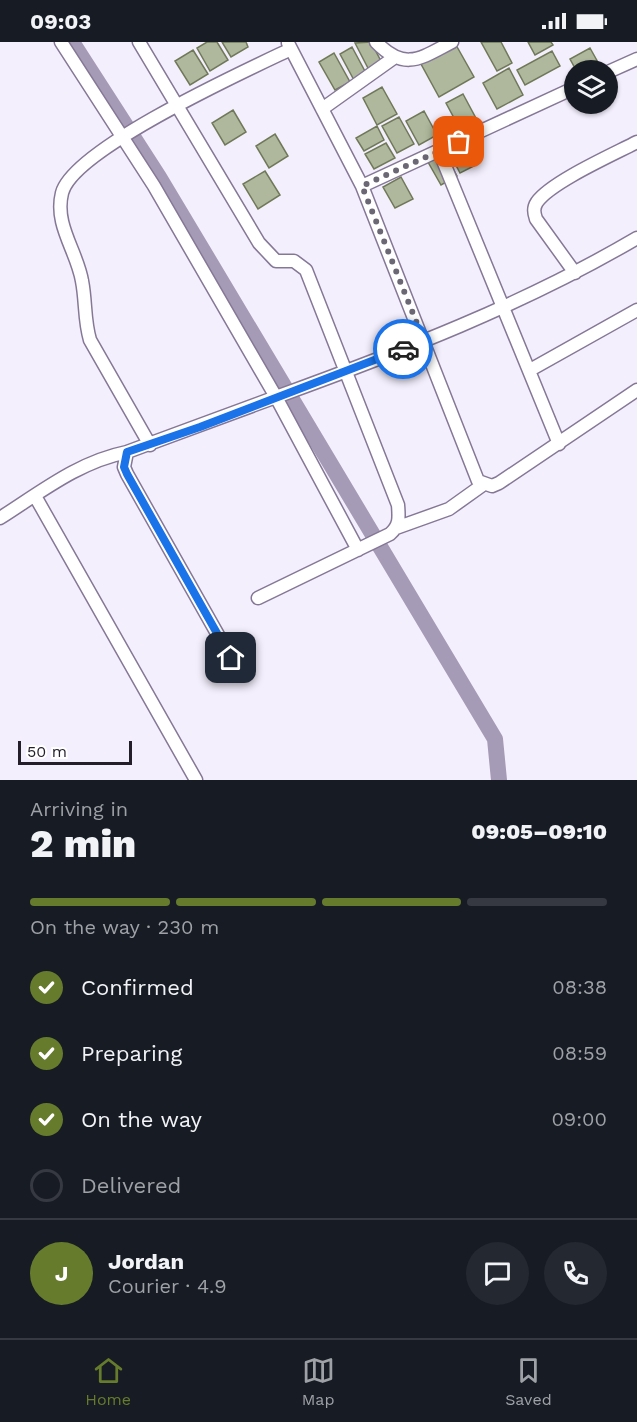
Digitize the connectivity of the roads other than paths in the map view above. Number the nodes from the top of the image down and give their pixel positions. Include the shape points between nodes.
1 (61, 42) edge
2 (139, 42) edge
3 (376, 42) edge
4 (452, 42) edge
5 (289, 45) edge
6 (394, 57) junction
7 (637, 59) edge
8 (618, 68) edge
9 (564, 93) edge
10 (176, 104) junction
11 (322, 109) junction
12 (129, 133) junction
13 (637, 142) edge
14 (439, 151) junction
15 (362, 186) junction
16 (637, 238) edge
17 (575, 273) junction
18 (503, 308) junction
19 (637, 310) edge
20 (424, 341) junction
21 (530, 370) junction
22 (346, 371) junction
23 (637, 390) edge
24 (279, 396) junction
25 (559, 444) junction
26 (150, 446) junction
27 (127, 452) junction
28 (484, 484) junction
29 (35, 496) junction
30 (0, 518) edge
31 (393, 531) junction
32 (364, 547) junction
33 (258, 598) dead end
34 (231, 658) dead end
35 (196, 780) edge

1 - 12 street
2 - 10 street
3 - 6 street
4 - 6 street via 407,62
5 - 10 street
5 - 11 street
6 - 11 street
7 - 8 street
9 - 14 street
10 - 12 street
10 - 22 street via 268,254 276,261 294,261 306,270
11 - 15 street
12 - 24 street via 154,186
12 - 26 street via 73,175 62,191 60,209 82,280 84,322 90,340
13 - 17 street via 551,189 537,201 533,211 536,219
14 - 15 street
14 - 18 street
15 - 20 street
16 - 17 street
17 - 18 street
18 - 20 street
18 - 21 street
19 - 21 street
20 - 22 street
20 - 28 street via 474,474
21 - 25 street
22 - 24 street
22 - 31 street via 398,505 399,519
23 - 25 street
24 - 26 street
24 - 32 street
25 - 28 street via 499,483
26 - 27 street
27 - 29 street via 86,464
27 - 34 street via 127,474
28 - 31 street via 449,509
29 - 30 street
29 - 35 street
31 - 32 street
32 - 33 street

